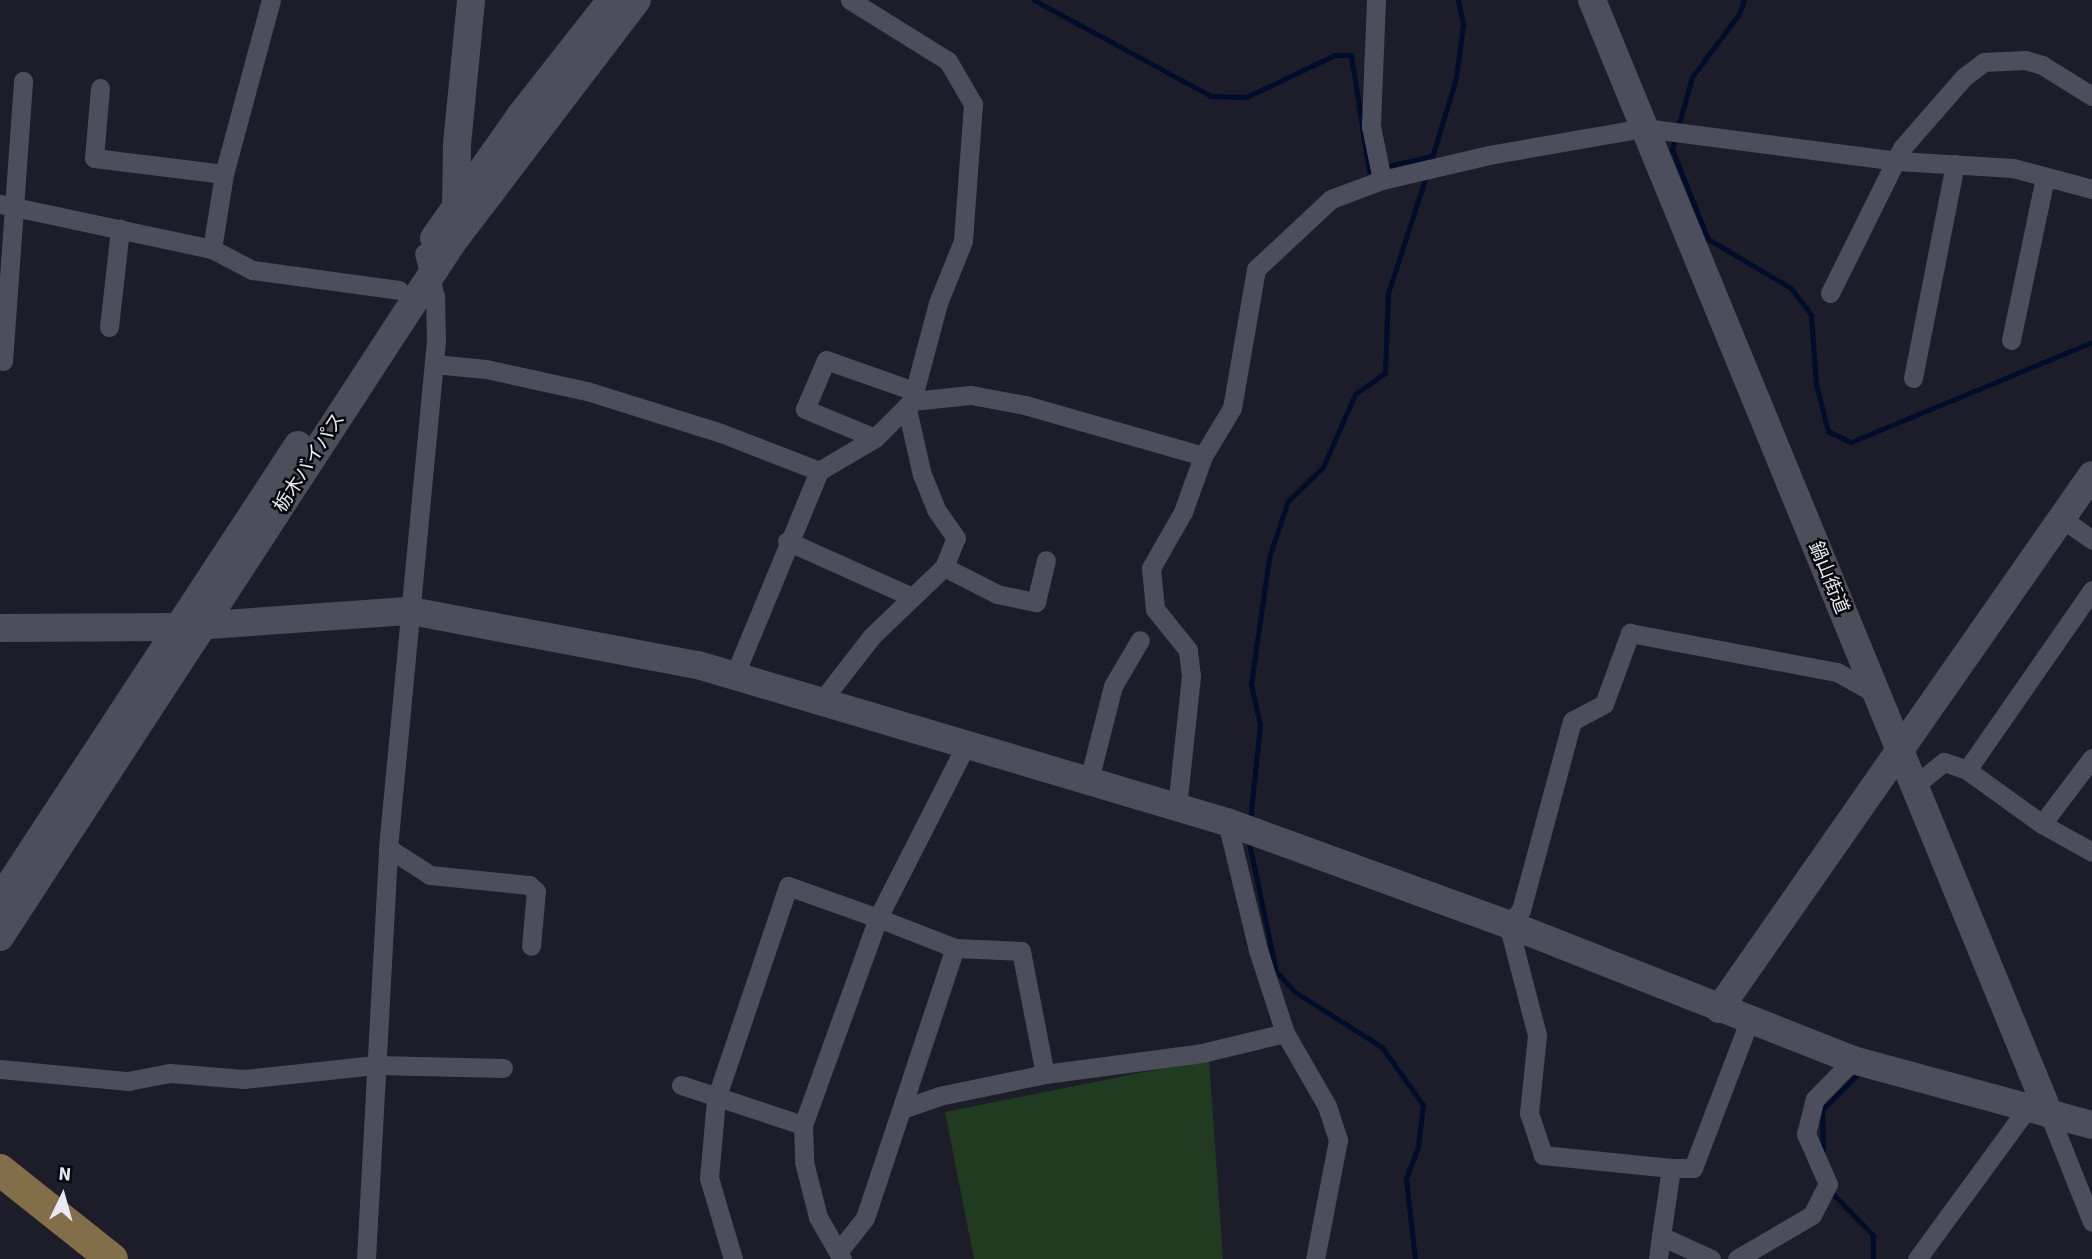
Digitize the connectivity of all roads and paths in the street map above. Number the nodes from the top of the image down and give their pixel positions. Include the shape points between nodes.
1 (271, 0) edge
2 (471, 0) edge
3 (611, 0) edge
4 (637, 0) edge
5 (850, 0) edge
6 (1376, 0) edge
7 (1592, 0) edge
8 (23, 81) dead end
9 (100, 88) dead end
10 (2092, 96) edge
11 (1644, 128) junction
12 (1898, 161) junction
13 (1955, 164) junction
14 (224, 174) junction
15 (2045, 177) junction
16 (1382, 180) junction
17 (2092, 189) edge
18 (456, 205) junction
19 (7, 206) edge
20 (120, 229) junction
21 (452, 243) junction
22 (212, 249) junction
23 (427, 265) junction
24 (399, 290) junction
25 (1830, 293) dead end
26 (109, 327) dead end
27 (2011, 340) dead end
28 (3, 361) dead end
29 (434, 363) junction
30 (1913, 378) dead end
31 (911, 400) junction
32 (875, 438) junction
33 (1203, 456) junction
34 (819, 471) junction
35 (2092, 475) edge
36 (2061, 519) junction
37 (2092, 540) edge
38 (787, 541) junction
39 (1046, 560) dead end
40 (944, 567) junction
41 (2092, 590) edge
42 (910, 596) junction
43 (411, 611) junction
44 (192, 627) junction
45 (0, 628) edge
46 (1140, 640) dead end
47 (735, 674) junction
48 (1876, 694) junction
49 (823, 699) junction
50 (967, 743) junction
51 (1899, 752) junction
52 (2092, 758) edge
53 (1967, 770) junction
54 (1089, 780) junction
55 (1914, 786) junction
56 (1177, 807) junction
57 (1227, 822) junction
58 (2042, 824) junction
59 (387, 848) junction
60 (2092, 852) edge
61 (0, 899) edge
62 (878, 918) junction
63 (1508, 924) junction
64 (0, 937) edge
65 (531, 946) dead end
66 (955, 948) junction
67 (1719, 1009) junction
68 (1748, 1021) junction
69 (1285, 1033) junction
70 (1853, 1060) junction
71 (375, 1065) junction
72 (503, 1068) dead end
73 (0, 1069) edge
74 (1045, 1074) junction
75 (681, 1085) dead end
76 (716, 1099) junction
77 (902, 1109) junction
78 (2038, 1112) junction
79 (803, 1125) junction
80 (2092, 1125) edge
81 (1671, 1168) junction
82 (0, 1170) edge
83 (2092, 1222) edge
84 (1661, 1236) junction
85 (840, 1255) edge
86 (112, 1259) edge
87 (366, 1259) edge
88 (733, 1259) edge
89 (1315, 1259) edge
90 (1658, 1259) edge
91 (1711, 1259) edge
92 (1737, 1259) edge
93 (1917, 1259) edge

1 - 14 street
2 - 18 street
3 - 18 street, 栃木バイパス
4 - 21 street, 栃木バイパス
5 - 31 street via 948,61 973,104 963,241 938,303
6 - 16 street via 1371,126
7 - 11 street, 鍋山街道
8 - 19 street
9 - 14 street via 94,158
10 - 12 street via 2042,65 2025,60 1984,62 1964,77 1902,148
11 - 12 street
11 - 16 street
11 - 48 street, 鍋山街道
12 - 13 street
12 - 25 street
13 - 15 street via 2013,168
13 - 30 street
14 - 22 street
15 - 17 street
15 - 27 street
16 - 33 street via 1331,199 1256,269 1232,408
18 - 21 street
18 - 23 street, 栃木バイパス
19 - 20 street
19 - 28 street
20 - 22 street
20 - 26 street
21 - 23 street, 栃木バイパス
22 - 24 street via 252,270
23 - 24 street, 栃木バイパス
23 - 29 street via 436,319
23 - 44 street, 栃木バイパス
24 - 44 street, 栃木バイパス
29 - 34 street via 587,391 721,433
29 - 43 street
31 - 32 street
31 - 32 street via 826,360 805,409
31 - 33 street via 985,398
31 - 40 street via 922,475 936,509 956,538
32 - 34 street
33 - 56 street via 1183,512 1151,568 1155,609 1188,650 1191,676
34 - 38 street
35 - 36 street
36 - 37 street
36 - 51 street
38 - 42 street
38 - 47 street
39 - 40 street via 1036,601 997,594
40 - 42 street
41 - 53 street
42 - 49 street
43 - 44 street
43 - 47 street
43 - 59 street
44 - 45 street
44 - 61 street, 栃木バイパス
44 - 64 street, 栃木バイパス
46 - 54 street via 1113,686
47 - 49 street
48 - 51 street, 鍋山街道
48 - 63 street via 1837,673 1630,633 1604,704 1572,721 1521,910
49 - 50 street
50 - 54 street
50 - 62 street
51 - 55 street, 鍋山街道
51 - 67 street
52 - 58 street
53 - 55 street via 1944,762
53 - 58 street
54 - 56 street
55 - 78 street, 鍋山街道
56 - 57 street
57 - 63 street
57 - 69 street via 1258,950
58 - 60 street
59 - 65 street via 430,875 529,885 536,891
59 - 71 street
62 - 66 street
62 - 76 street via 788,886
62 - 79 street
63 - 67 street
63 - 81 street via 1537,1035 1529,1113 1544,1155
66 - 74 street via 1021,951
66 - 77 street
67 - 68 street
68 - 70 street
68 - 81 street via 1693,1168
69 - 74 street via 1202,1053
69 - 89 street via 1327,1107 1338,1140
70 - 78 street
70 - 92 street via 1815,1099 1806,1133 1828,1184 1812,1215
71 - 72 street
71 - 73 street via 244,1079 170,1073 128,1081
71 - 87 street
74 - 77 street via 940,1096
75 - 76 street
76 - 79 street
76 - 88 street via 709,1178
77 - 85 street via 865,1217
78 - 80 street
78 - 83 street
78 - 93 street
79 - 85 street via 804,1162 818,1217
81 - 84 street
82 - 86 main road
84 - 90 street
84 - 91 street

